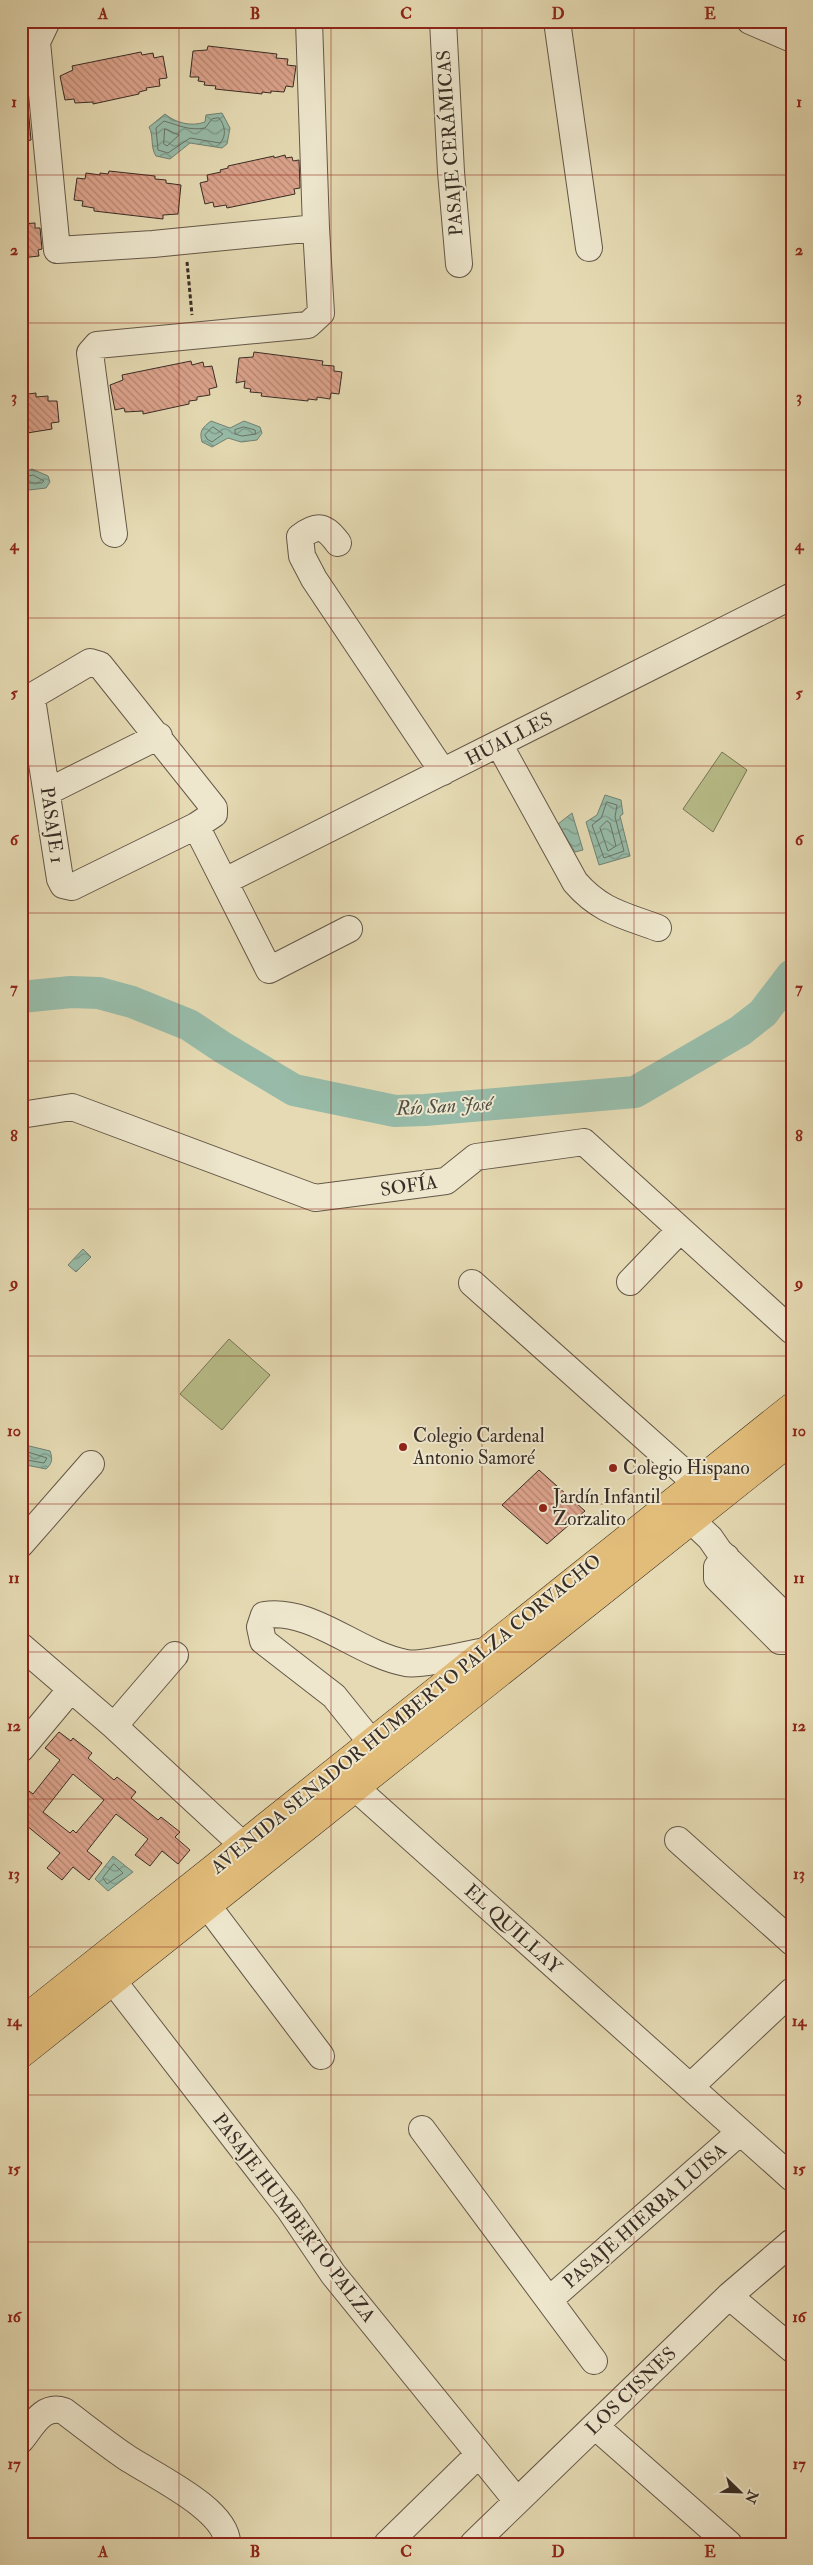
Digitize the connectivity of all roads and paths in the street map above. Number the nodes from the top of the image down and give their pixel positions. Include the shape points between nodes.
1 (47, 21) edge
2 (309, 21) edge
3 (443, 21) edge
4 (557, 21) edge
5 (750, 21) edge
6 (792, 39) edge
7 (316, 228) junction
8 (186, 241) junction
9 (588, 248) dead end
10 (459, 264) dead end
11 (194, 336) junction
12 (114, 534) dead end
13 (338, 543) dead end
14 (792, 596) edge
15 (159, 736) junction
16 (499, 744) junction
17 (444, 772) junction
18 (47, 792) junction
19 (196, 826) junction
20 (225, 881) junction
21 (658, 928) dead end
22 (349, 929) dead end
23 (21, 1115) edge
24 (680, 1230) junction
25 (472, 1282) dead end
26 (630, 1282) dead end
27 (792, 1331) edge
28 (792, 1407) edge
29 (792, 1440) edge
30 (91, 1464) dead end
31 (696, 1483) junction
32 (691, 1520) junction
33 (21, 1544) edge
34 (726, 1557) junction
35 (792, 1623) edge
36 (792, 1636) edge
37 (21, 1646) edge
38 (485, 1651) junction
39 (175, 1655) dead end
40 (71, 1689) junction
41 (114, 1726) junction
42 (371, 1742) junction
43 (21, 1749) edge
44 (345, 1779) junction
45 (678, 1840) dead end
46 (252, 1853) junction
47 (207, 1905) junction
48 (792, 1942) edge
49 (113, 1981) junction
50 (792, 1991) edge
51 (21, 2022) edge
52 (21, 2054) edge
53 (321, 2056) dead end
54 (690, 2087) junction
55 (422, 2129) dead end
56 (740, 2132) junction
57 (792, 2178) edge
58 (792, 2242) edge
59 (729, 2296) junction
60 (549, 2300) junction
61 (792, 2349) edge
62 (594, 2361) dead end
63 (595, 2426) junction
64 (21, 2440) edge
65 (479, 2454) junction
66 (517, 2501) junction
67 (486, 2540) edge
68 (228, 2541) edge
69 (387, 2544) edge
70 (729, 2544) edge

1 - 8 street via 37,42 57,250
2 - 7 street
3 - 10 street, PASAJE CERÁMICAS
4 - 9 street
5 - 6 street
7 - 8 street
7 - 11 street via 322,313 308,325
8 - 11 path
11 - 12 street via 97,345 90,352
13 - 17 street via 321,528 311,528 300,537 302,556 314,579
14 - 16 street, HUALLES
15 - 18 street
15 - 18 street, PASAJE 1 via 100,665 90,662 34,695 32,700
15 - 19 street, PASAJE 1 via 214,808 213,816
16 - 17 street, HUALLES
16 - 21 street via 575,882 590,899 604,908
17 - 20 street, HUALLES
18 - 19 street, PASAJE 1 via 60,879 67,886 72,887
19 - 20 street
20 - 22 street via 269,970
23 - 24 street, SOFÍA via 72,1107 315,1198 446,1182 476,1157 584,1142
24 - 26 street
24 - 27 street, SOFÍA
25 - 31 street
28 - 31 main road, AVENIDA SENADOR HUMBERTO PALZA CORVACHO
29 - 32 main road, AVENIDA SENADOR HUMBERTO PALZA CORVACHO
30 - 33 street
31 - 38 main road, AVENIDA SENADOR HUMBERTO PALZA CORVACHO
32 - 34 street
32 - 44 main road, AVENIDA SENADOR HUMBERTO PALZA CORVACHO
34 - 35 street
34 - 36 street via 716,1567 717,1578 780,1641 787,1641
37 - 40 street
38 - 42 main road, AVENIDA SENADOR HUMBERTO PALZA CORVACHO
38 - 42 street via 408,1664 378,1656 321,1627 280,1612 264,1615 260,1627 263,1641 334,1696
39 - 41 street
40 - 41 street
40 - 43 street
41 - 46 street
42 - 44 main road, AVENIDA SENADOR HUMBERTO PALZA CORVACHO
44 - 46 main road, AVENIDA SENADOR HUMBERTO PALZA CORVACHO
44 - 54 street, EL QUILLAY
45 - 48 street
46 - 47 main road, AVENIDA SENADOR HUMBERTO PALZA CORVACHO
46 - 51 main road, AVENIDA SENADOR HUMBERTO PALZA CORVACHO
47 - 49 main road, AVENIDA SENADOR HUMBERTO PALZA CORVACHO
47 - 53 street
49 - 52 main road, AVENIDA SENADOR HUMBERTO PALZA CORVACHO
49 - 65 street, PASAJE HUMBERTO PALZA via 289,2209 333,2274
50 - 54 street
54 - 56 street, EL QUILLAY
55 - 60 street, PASAJE HIERBA LUISA
56 - 57 street, EL QUILLAY
56 - 60 street, PASAJE HIERBA LUISA
58 - 59 street, LOS CISNES
59 - 61 street
59 - 63 street, LOS CISNES
60 - 62 street, PASAJE HIERBA LUISA
63 - 66 street, LOS CISNES
63 - 70 street
64 - 68 street via 43,2414 53,2409 64,2411 123,2455 174,2485 218,2520
65 - 66 street, PASAJE HUMBERTO PALZA
65 - 69 street
66 - 67 street, LOS CISNES

